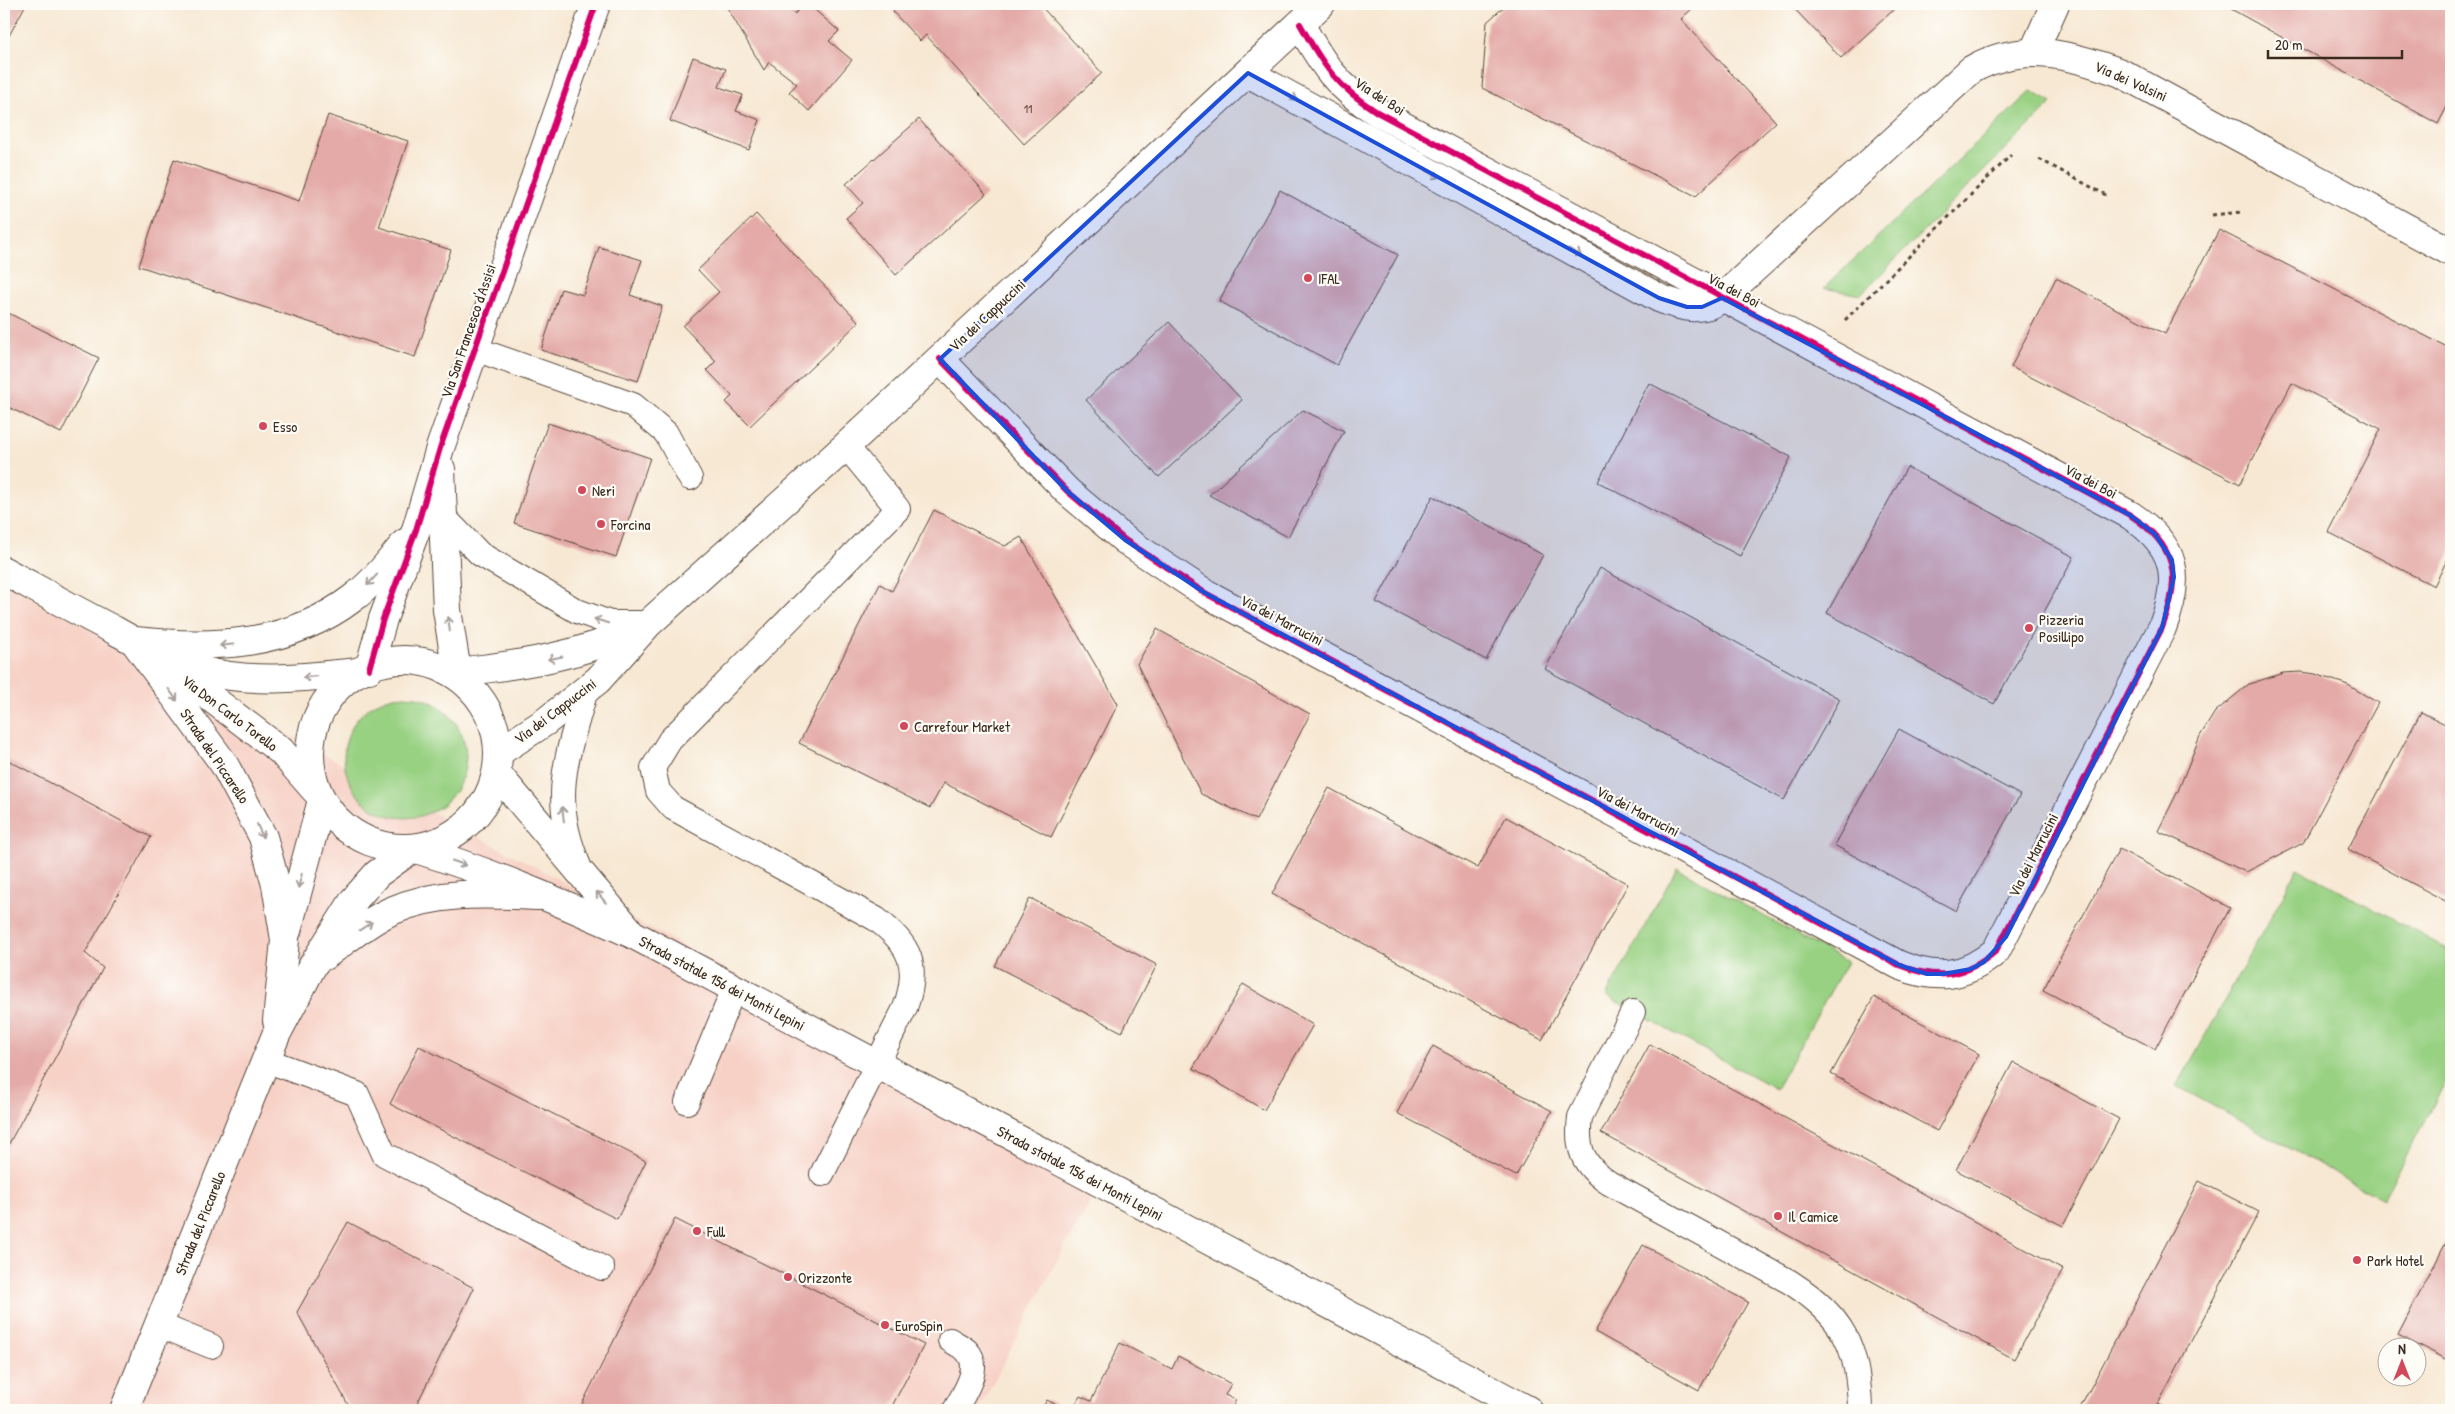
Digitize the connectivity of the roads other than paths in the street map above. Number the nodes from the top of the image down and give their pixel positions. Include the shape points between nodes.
1 (596, 4) edge
2 (1321, 4) edge
3 (2055, 4) edge
4 (1300, 24) junction
5 (2033, 52) junction
6 (1248, 72) junction
7 (2451, 252) edge
8 (1722, 298) junction
9 (475, 349) junction
10 (940, 359) junction
11 (846, 446) junction
12 (440, 448) junction
13 (690, 478) dead end
14 (443, 516) junction
15 (416, 530) junction
16 (2172, 560) joint
17 (4, 571) edge
18 (650, 623) junction
19 (134, 641) junction
20 (364, 670) junction
21 (457, 672) junction
22 (586, 690) junction
23 (498, 764) junction
24 (320, 796) junction
25 (413, 848) junction
26 (584, 877) junction
27 (546, 896) junction
28 (632, 934) junction
29 (285, 940) junction
30 (312, 965) junction
31 (734, 989) junction
32 (1633, 1012) dead end
33 (276, 1035) junction
34 (266, 1060) junction
35 (875, 1064) junction
36 (687, 1102) dead end
37 (822, 1174) dead end
38 (602, 1268) dead end
39 (159, 1325) junction
40 (950, 1340) dead end
41 (211, 1346) dead end
42 (124, 1410) edge
43 (955, 1410) edge
44 (1528, 1410) edge
45 (1860, 1410) edge

1 - 9 street, Via San Francesco d'Assisi
2 - 4 street, Via dei Cappuccini
3 - 5 street
4 - 6 street, Via dei Cappuccini
4 - 8 street, Via dei Boi via 1332,77 1359,101
5 - 7 street, Via dei Volsini via 2079,59 2121,73
5 - 8 street, Via dei Volsini via 2002,56 1971,70
6 -> 8 street, Via dei Volsini via 1659,298 1687,307 1714,304
6 - 10 street, Via dei Cappuccini
8 - 16 street, Via dei Boi via 2130,515 2154,534
9 - 12 street, Via San Francesco d'Assisi
9 - 13 lane via 633,405 666,433
10 - 11 street, Via dei Cappuccini
10 - 16 street, Via dei Marrucini via 1067,491 1125,540 1178,577 1899,966 1927,974 1971,969 1996,951 2006,937 2162,628 2172,593
11 - 18 street, Via dei Cappuccini
11 - 35 lane via 898,509 670,740 653,768 658,792 674,808 876,919 903,943 911,957 911,991
12 - 14 street, Via San Francesco d'Assisi
12 - 15 street, Via San Francesco d'Assisi
18 -> 14 lane via 610,623 577,611 480,554
21 -> 14 street, Via San Francesco d'Assisi via 447,610
15 -> 19 street, Via San Francesco d'Assisi via 354,598 310,623 263,639 219,646
15 - 20 street, Via San Francesco d'Assisi
17 - 19 street, Via Don Carlo Torello
18 -> 21 street, Via dei Cappuccini via 568,655
18 - 22 street, Via dei Cappuccini
20 -> 19 street, Via Don Carlo Torello via 298,678 256,678 204,672
19 - 24 street, Via Don Carlo Torello via 281,752
19 -> 29 street, Strada del Piccarello via 224,764 250,808 270,858
20 - 21 street, Strada statale 156 dei Monti Lepini via 410,660
20 - 24 street, Strada statale 156 dei Monti Lepini via 338,688 318,717 310,754 311,774
21 - 23 street via 478,696 494,725
22 - 23 street, Via dei Cappuccini
26 -> 22 lane via 564,824 562,780
23 - 25 street, Strada statale 156 dei Monti Lepini via 486,802 476,817 444,840
23 - 26 street, Strada statale 156 dei Monti Lepini
24 - 25 street, Strada statale 156 dei Monti Lepini via 332,815 348,830 376,845
24 -> 29 street, Strada del Piccarello
25 -> 27 street, Strada statale 156 dei Monti Lepini
25 - 30 street, Strada del Piccarello via 376,874 365,886
28 -> 26 street, Strada statale 156 dei Monti Lepini
27 - 28 street, Strada statale 156 dei Monti Lepini
30 -> 27 street, Strada del Piccarello via 369,923 414,902 462,894
28 - 31 street, Strada statale 156 dei Monti Lepini
29 - 33 street, Strada del Piccarello
30 - 33 street, Strada del Piccarello
31 - 35 street, Strada statale 156 dei Monti Lepini
31 - 36 lane
32 - 45 lane via 1580,1116 1579,1148 1586,1162 1609,1183 1790,1282 1825,1309 1840,1326 1850,1346 1857,1368
33 - 34 street, Strada del Piccarello
34 - 38 lane via 357,1094 384,1154
34 - 39 street, Strada del Piccarello
35 - 37 lane
35 - 44 street, Strada statale 156 dei Monti Lepini
39 - 41 lane
39 - 42 street, Strada del Piccarello
40 - 43 lane via 967,1351 972,1359 973,1374

